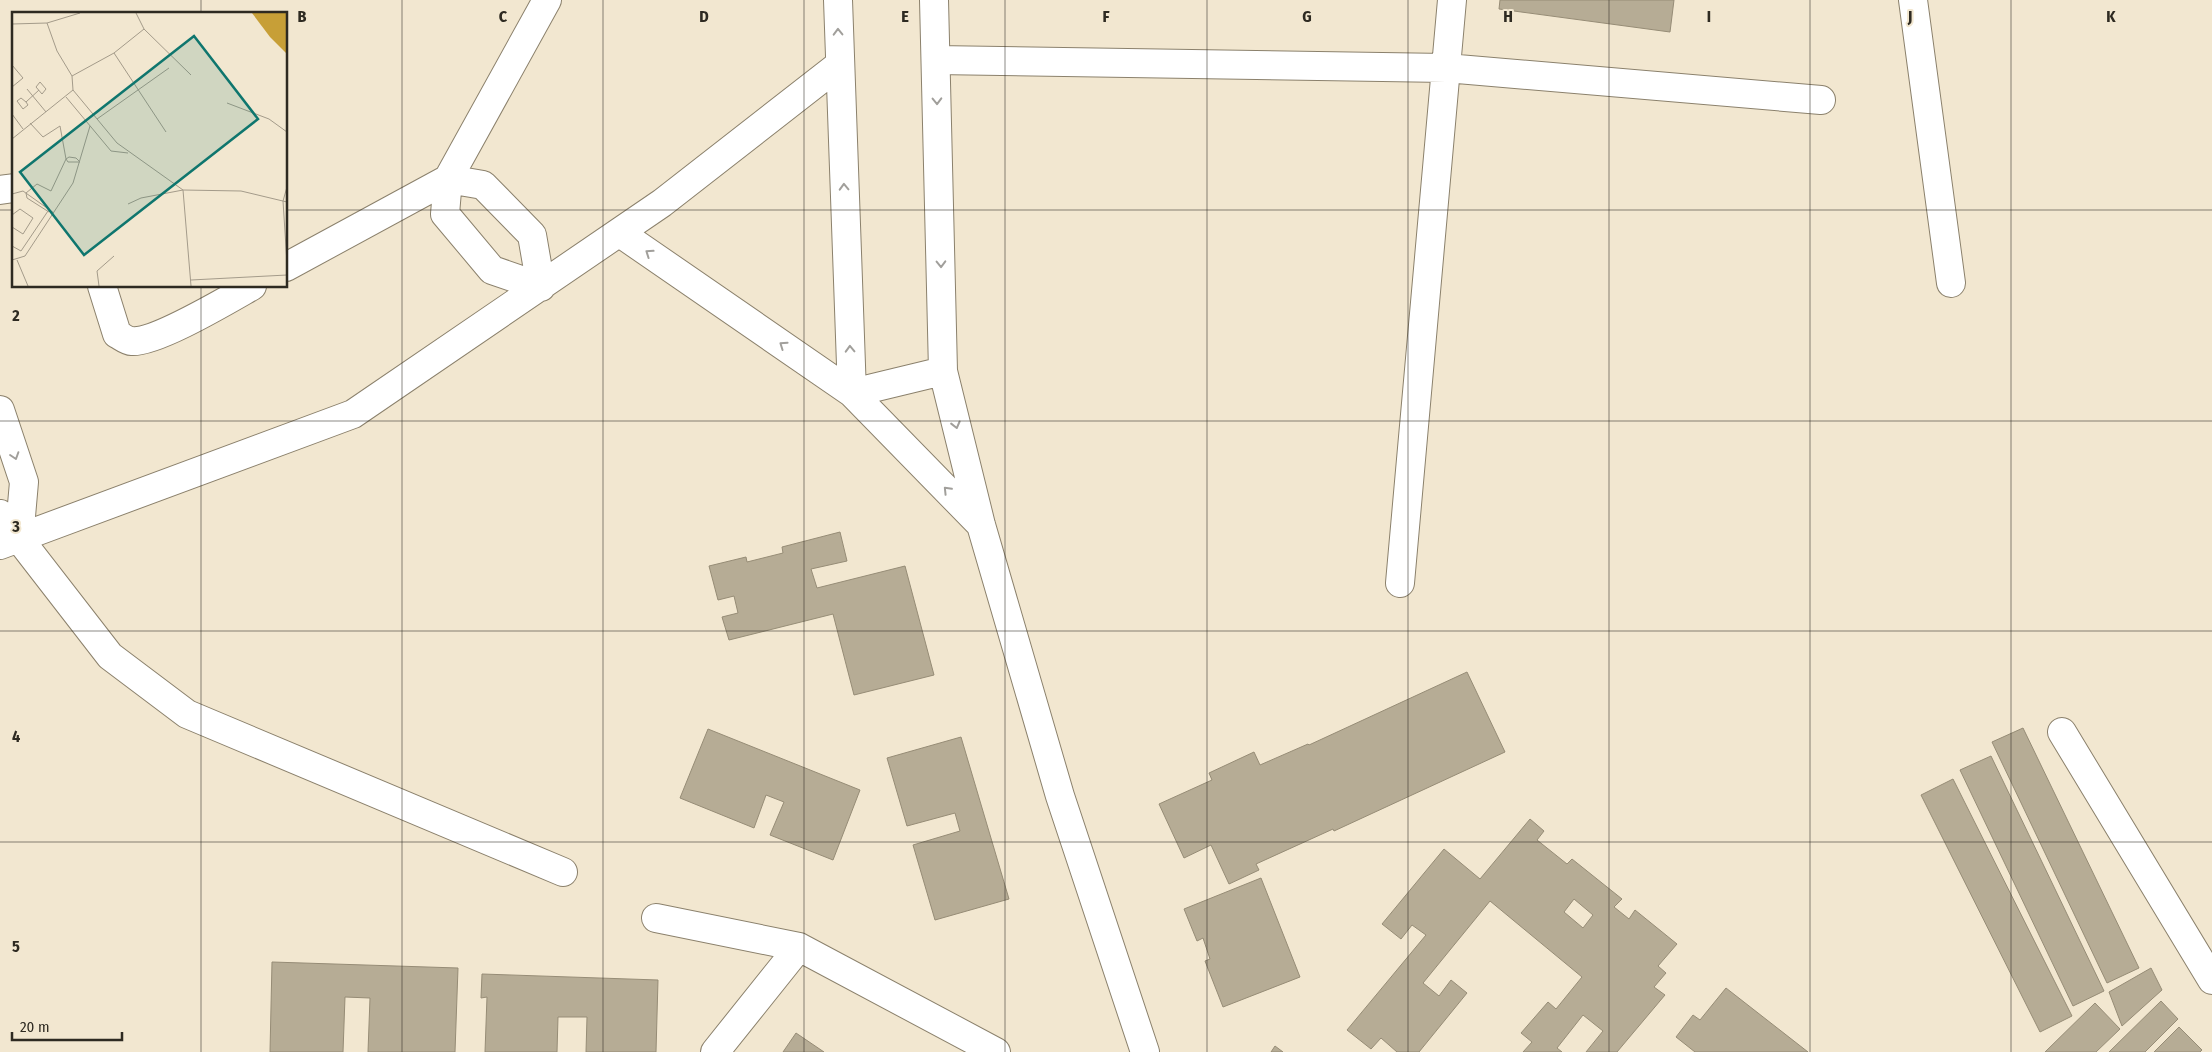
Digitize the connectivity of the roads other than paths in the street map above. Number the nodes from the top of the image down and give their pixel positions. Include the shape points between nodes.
1 (547, 0) edge
2 (838, 0) edge
3 (934, 0) edge
4 (1452, 0) edge
5 (1912, 0) edge
6 (936, 60) junction
7 (839, 64) junction
8 (1446, 68) junction
9 (1821, 100) dead end
10 (448, 179) junction
11 (620, 233) junction
12 (288, 266) edge
13 (1951, 283) dead end
14 (541, 287) junction
15 (103, 288) edge
16 (248, 288) edge
17 (943, 371) junction
18 (852, 393) junction
19 (0, 410) edge
20 (0, 514) edge
21 (981, 525) junction
22 (9, 542) edge
23 (1400, 583) dead end
24 (2062, 732) dead end
25 (563, 872) dead end
26 (656, 918) dead end
27 (799, 947) junction
28 (2212, 980) edge
29 (714, 1052) edge
30 (996, 1052) edge
31 (1145, 1052) edge

1 - 10 street
7 -> 2 street
3 - 6 street
4 - 8 street
5 - 13 street
6 - 8 street
6 -> 17 street
7 - 11 street
18 -> 7 street
8 - 9 street
8 - 23 street
10 - 12 street
10 - 14 street via 483,185 532,235
10 - 14 street via 445,214 492,270
11 - 14 street
18 -> 11 street
14 - 22 street via 353,414
15 - 16 street via 118,334 130,341 145,340 164,332
17 - 18 street
17 -> 21 street
21 -> 18 street
19 -> 22 street via 24,482
20 - 22 street
21 - 31 street via 1060,796
22 - 25 street via 110,656 186,714
24 - 28 street
26 - 27 street
27 - 29 street
27 - 30 street

